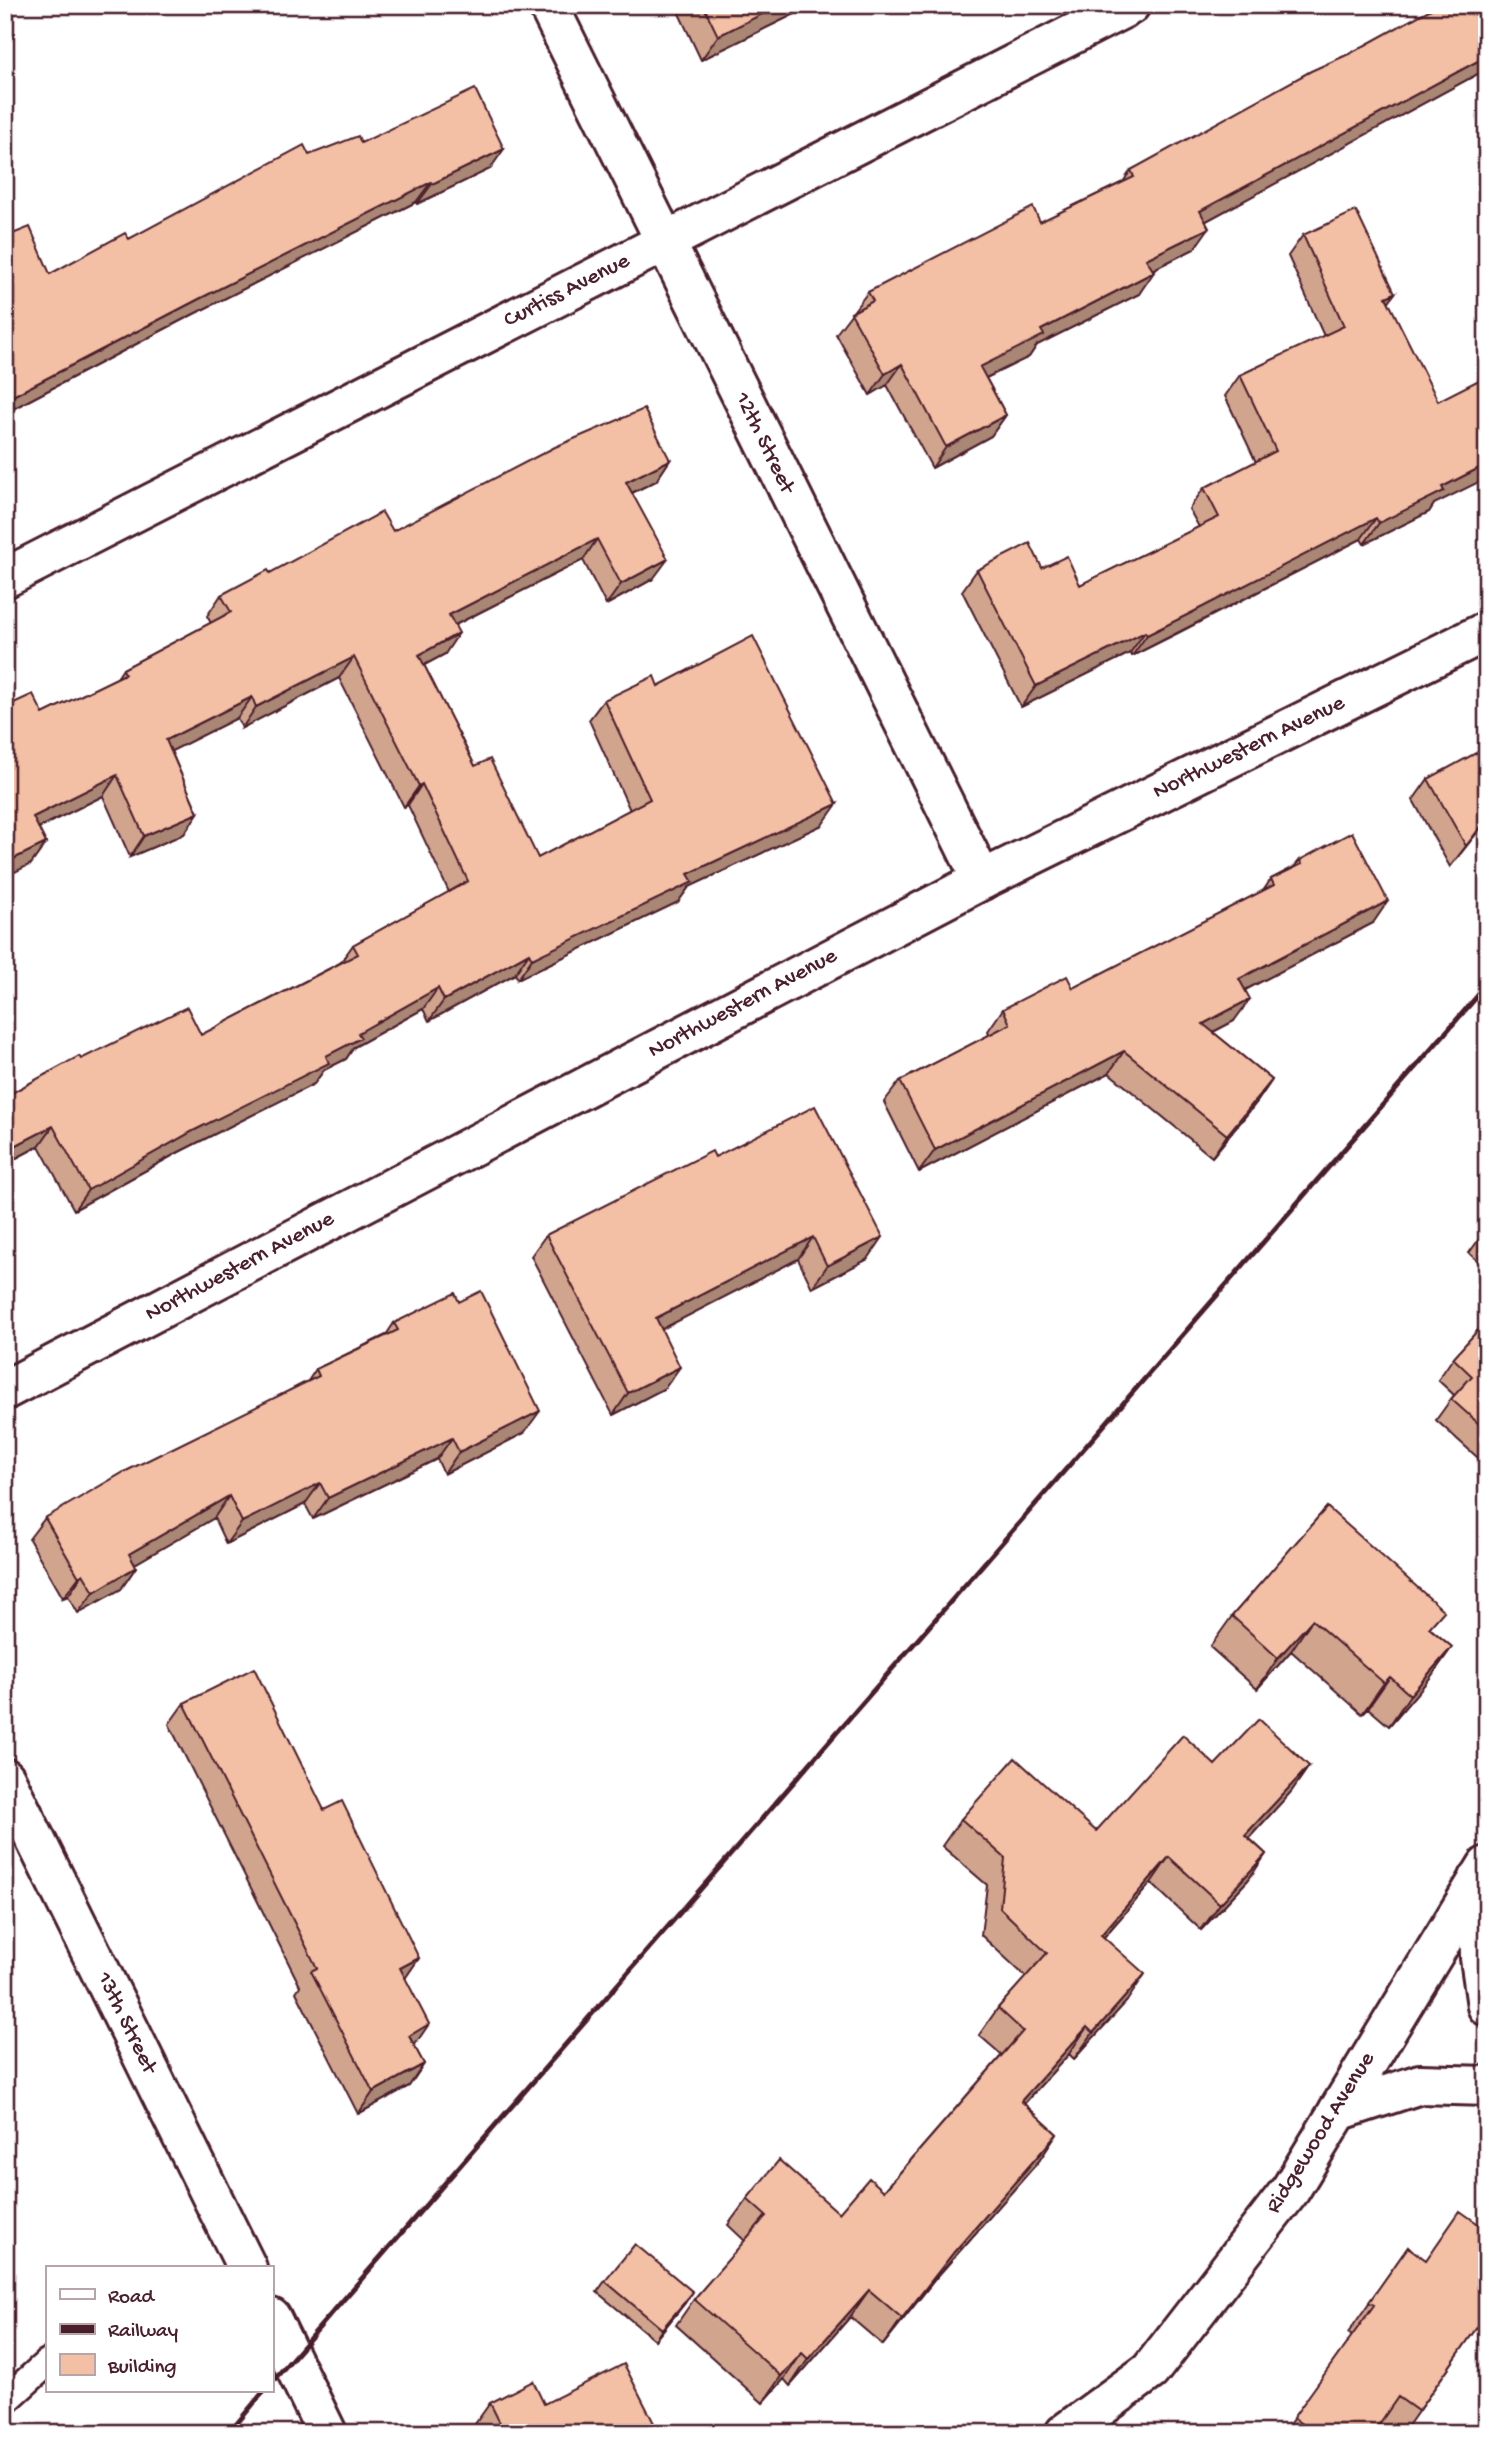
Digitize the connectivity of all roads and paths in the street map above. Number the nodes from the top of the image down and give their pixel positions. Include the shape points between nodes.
1 (548, 5) edge
2 (1130, 5) edge
3 (665, 241) junction
4 (5, 578) edge
5 (1487, 631) edge
6 (982, 880) junction
7 (5, 1390) edge
8 (5, 1778) edge
9 (1483, 1872) edge
10 (1487, 2006) edge
11 (1487, 2086) edge
12 (1338, 2111) junction
13 (241, 2266) edge
14 (273, 2322) edge
15 (46, 2364) edge
16 (5, 2401) edge
17 (327, 2433) edge
18 (1065, 2433) edge

1 - 3 street, 12th Street
2 - 3 street, Curtiss Avenue
3 - 4 street, Curtiss Avenue
3 - 6 street, 12th Street
5 - 6 street, Northwestern Avenue
6 - 7 street, Northwestern Avenue
8 - 13 street, 13th Street
9 - 10 street via 1480,1958
9 - 12 street, Ridgewood Avenue
11 - 12 street via 1420,2084
12 - 18 street, Ridgewood Avenue via 1291,2189 1150,2371
14 - 17 street
15 - 16 lane

